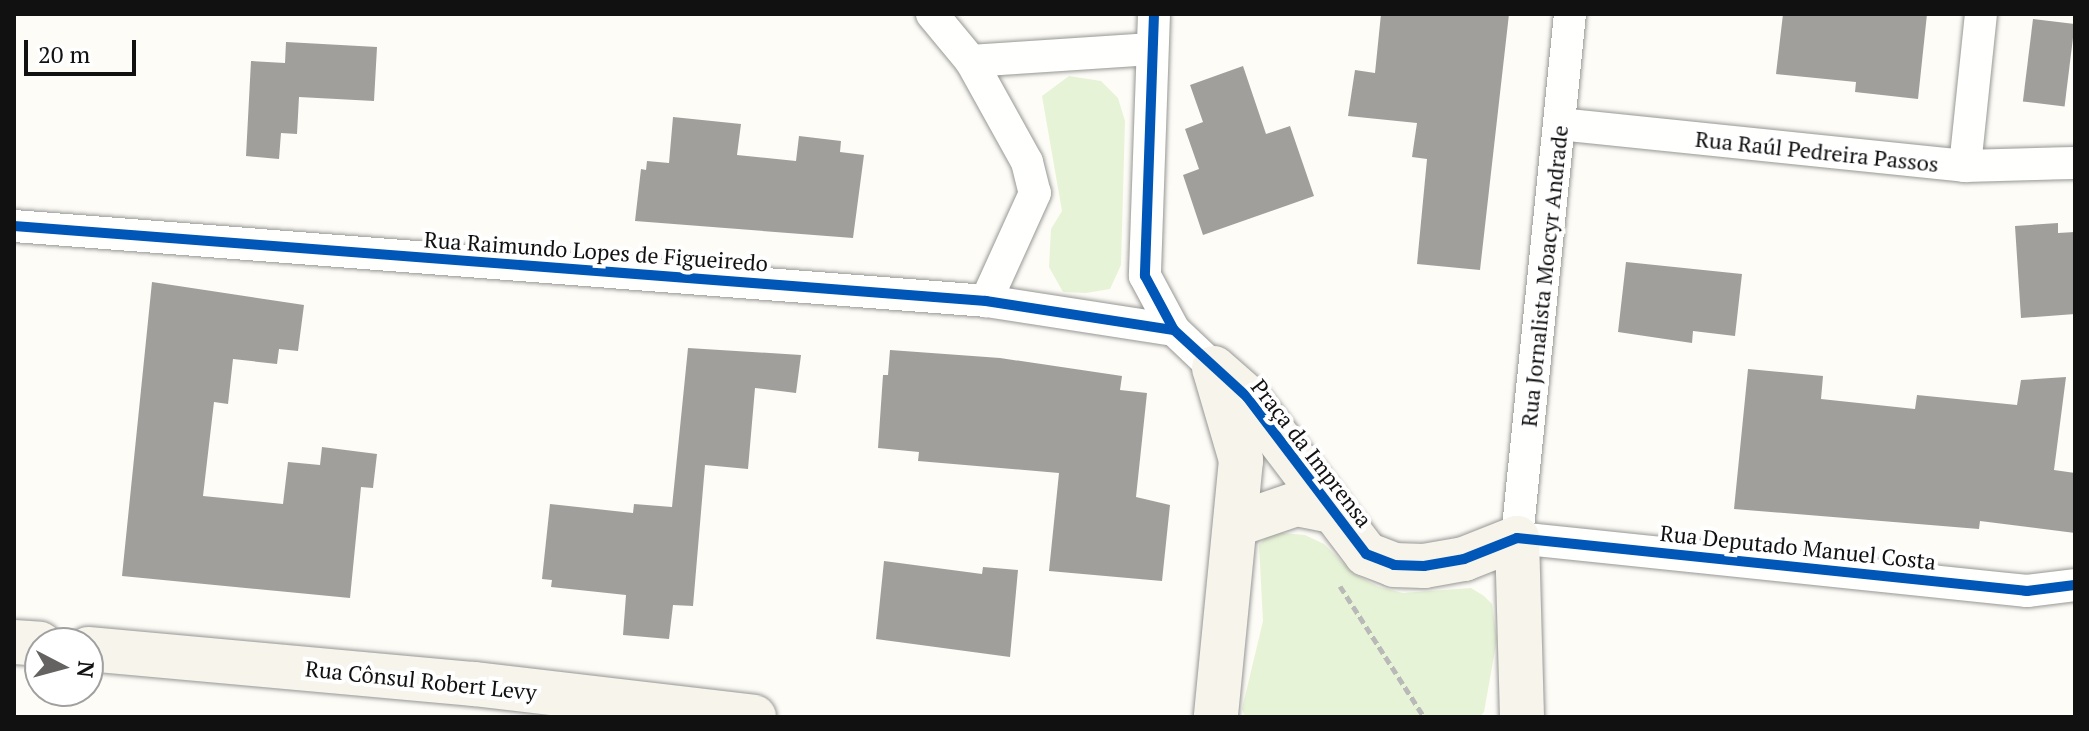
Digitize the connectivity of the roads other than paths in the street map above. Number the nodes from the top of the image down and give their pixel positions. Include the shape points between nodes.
1 (932, 14) edge
2 (1154, 14) edge
3 (1570, 14) edge
4 (1981, 14) edge
5 (1151, 49) junction
6 (971, 61) junction
7 (1559, 124) junction
8 (2075, 163) edge
9 (1965, 166) junction
10 (14, 226) edge
11 (986, 301) junction
12 (1174, 330) junction
13 (1214, 368) junction
14 (1331, 511) junction
15 (1235, 525) junction
16 (1517, 538) junction
17 (1464, 559) junction
18 (2075, 585) edge
19 (1521, 600) junction
20 (104, 650) edge
21 (1213, 716) edge
22 (754, 717) edge
23 (1522, 717) edge

1 - 6 street
2 - 5 street
3 - 7 street, Rua Jornalista Moacyr Andrade
4 - 9 street
5 - 6 street
5 - 12 street via 1145,276
6 - 11 street via 1027,162 1035,193
7 - 9 street, Rua Raúl Pedreira Passos
7 - 16 street, Rua Jornalista Moacyr Andrade
8 - 9 street, Rua Raúl Pedreira Passos
10 - 11 street, Rua Raimundo Lopes de Figueiredo
11 - 12 street, Rua Raimundo Lopes de Figueiredo
12 - 13 street
13 - 14 street, Praça da Imprensa via 1247,397
13 - 15 street, Praça da Imprensa via 1241,460
14 - 15 street via 1296,504
14 - 17 street, Praça da Imprensa via 1366,554 1394,565
15 - 21 street, Praça da Imprensa
16 - 17 street, Praça da Imprensa
16 - 18 street, Rua Deputado Manuel Costa via 2027,591
16 - 19 street
17 - 19 street
19 - 23 street
20 - 22 street, Rua Cônsul Robert Levy via 474,684

